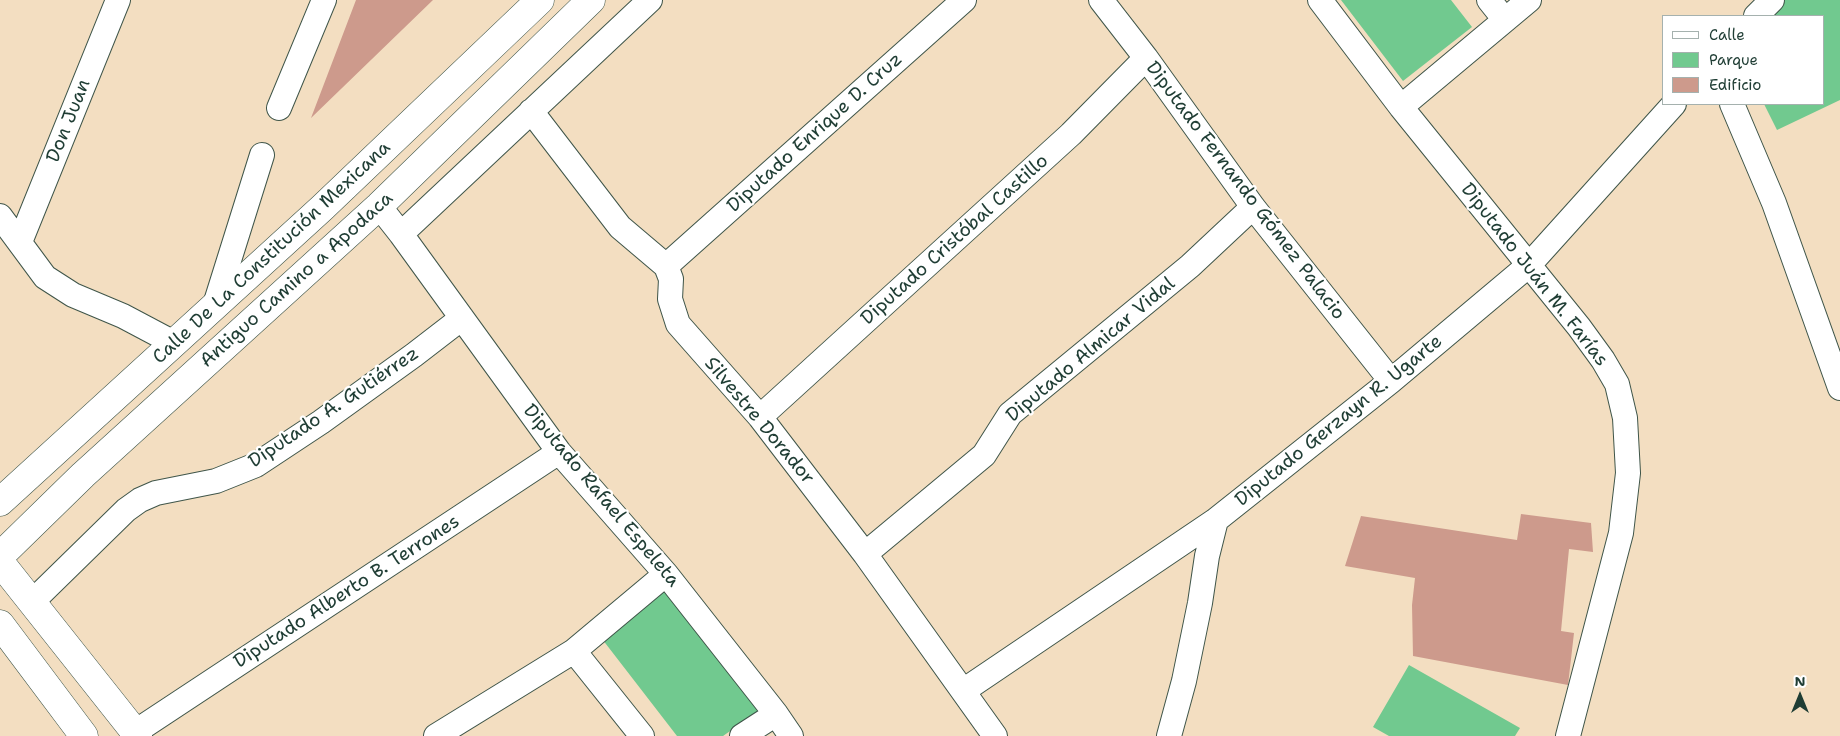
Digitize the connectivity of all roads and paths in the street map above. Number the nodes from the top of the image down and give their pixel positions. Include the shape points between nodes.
1 (118, 0) edge
2 (324, 0) edge
3 (540, 0) edge
4 (591, 0) edge
5 (650, 0) edge
6 (964, 0) edge
7 (1101, 0) edge
8 (1320, 0) edge
9 (1489, 0) edge
10 (1529, 0) edge
11 (1772, 0) edge
12 (1757, 15) edge
13 (1506, 20) junction
14 (1146, 58) junction
15 (1673, 105) edge
16 (1732, 105) edge
17 (1400, 107) junction
18 (279, 108) dead end
19 (531, 111) junction
20 (262, 155) dead end
21 (379, 206) junction
22 (1253, 207) junction
23 (0, 216) edge
24 (401, 234) junction
25 (20, 242) junction
26 (1529, 265) junction
27 (666, 266) junction
28 (215, 305) junction
29 (462, 318) junction
30 (174, 343) junction
31 (1391, 381) junction
32 (1840, 388) edge
33 (760, 417) junction
34 (559, 452) junction
35 (0, 502) edge
36 (1216, 520) junction
37 (865, 554) junction
38 (0, 556) edge
39 (0, 562) edge
40 (666, 574) junction
41 (33, 602) junction
42 (0, 624) edge
43 (574, 651) junction
44 (963, 691) junction
45 (776, 714) junction
46 (136, 734) edge
47 (84, 736) edge
48 (436, 736) edge
49 (642, 736) edge
50 (742, 736) edge
51 (790, 736) edge
52 (995, 736) edge
53 (1169, 736) edge
54 (1568, 736) edge

1 - 25 street, Don Juan
2 - 18 street
3 - 28 street, Calle De La Constitución Mexicana
4 - 21 street, Antiguo Camino a Apodaca
5 - 19 street
6 - 27 street, Diputado Enrique D. Cruz
7 - 14 street, Diputado Fernando Gómez Palacio
8 - 17 street, Diputado Juán M. Farías
9 - 13 street
10 - 13 street
11 - 12 street
13 - 17 street
14 - 22 street, Diputado Fernando Gómez Palacio
14 - 33 street, Diputado Cristóbal Castillo via 1071,134
15 - 26 street, Diputado Gerzayn R. Ugarte
16 - 32 street via 1774,203
17 - 26 street, Diputado Juán M. Farías
19 - 24 street
19 - 27 street via 620,228
20 - 28 street
21 - 24 street, Diputado Rafael Espeleta
21 - 38 street, Antiguo Camino a Apodaca via 83,475
22 - 31 street, Diputado Fernando Gómez Palacio
22 - 37 street, Diputado Almicar Vidal via 1190,266 1010,414 984,455
23 - 25 street
24 - 29 street, Diputado Rafael Espeleta
25 - 30 street via 45,277 73,295
26 - 31 street, Diputado Gerzayn R. Ugarte
26 - 54 street, Diputado Juán M. Farías via 1603,360 1617,384 1626,418 1628,473 1620,533
27 - 33 street, Silvestre Dorador via 671,279 670,299 678,324
28 - 30 street, Calle De La Constitución Mexicana
29 - 34 street, Diputado Rafael Espeleta
29 - 41 street, Diputado A. Gutiérrez via 329,417 256,465 216,481 156,493 140,500
30 - 35 street, Calle De La Constitución Mexicana
31 - 36 street, Diputado Gerzayn R. Ugarte
33 - 37 street, Silvestre Dorador
34 - 40 street, Diputado Rafael Espeleta
34 - 46 street, Diputado Alberto B. Terrones
36 - 44 street, Diputado Gerzayn R. Ugarte
36 - 53 street via 1184,681
37 - 44 street, Silvestre Dorador
39 - 41 street
40 - 43 street
40 - 45 street, Diputado Rafael Espeleta
41 - 46 street
42 - 47 street
43 - 48 street
43 - 49 street
44 - 52 street, Silvestre Dorador
45 - 50 street
45 - 51 street, Diputado Rafael Espeleta

